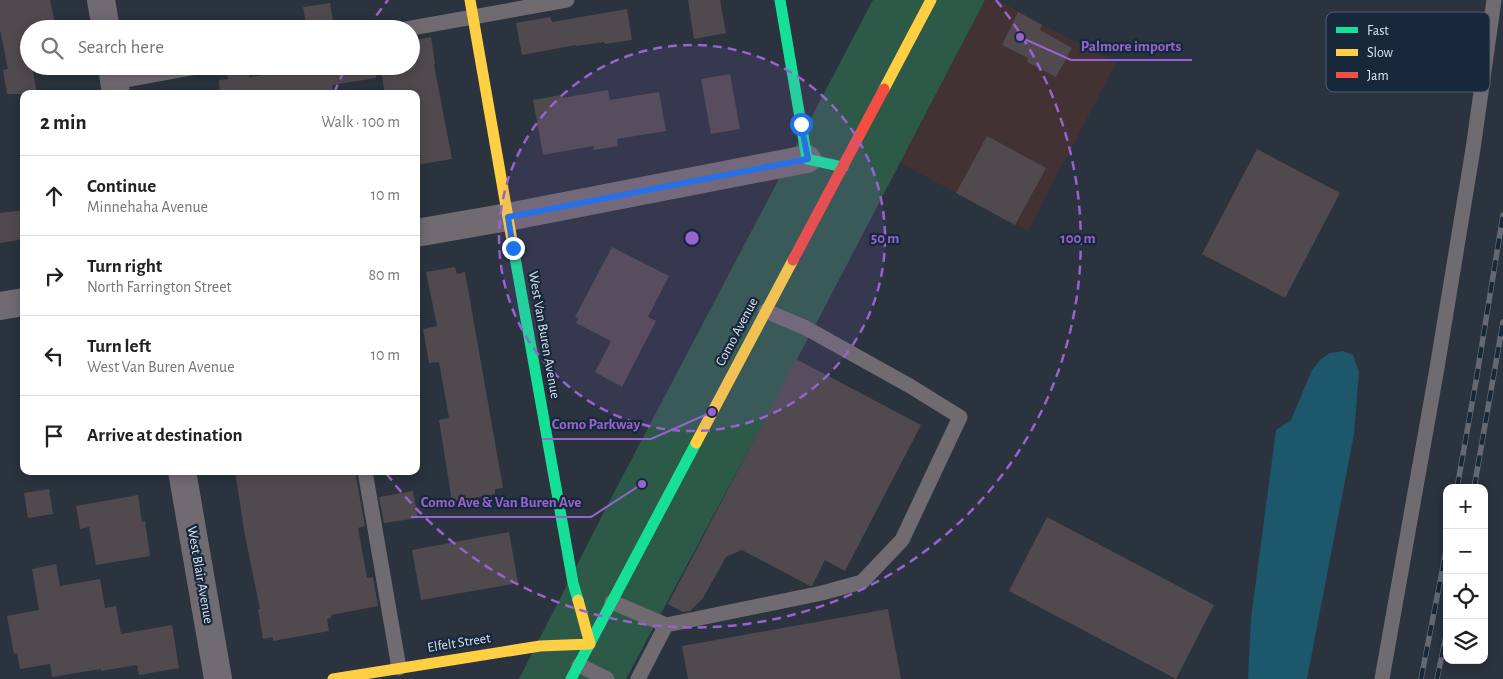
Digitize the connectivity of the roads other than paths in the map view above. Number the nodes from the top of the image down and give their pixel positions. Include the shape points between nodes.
1 (101, 0) edge
2 (470, 0) edge
3 (567, 0) edge
4 (780, 0) edge
5 (931, 0) edge
6 (1494, 0) edge
7 (473, 17) junction
8 (104, 20) edge
9 (420, 26) edge
10 (1490, 28) edge
11 (149, 75) edge
12 (114, 81) edge
13 (1481, 92) edge
14 (808, 159) junction
15 (843, 167) junction
16 (508, 217) junction
17 (420, 232) edge
18 (20, 303) edge
19 (0, 306) edge
20 (766, 311) junction
21 (183, 475) edge
22 (366, 475) edge
23 (612, 602) junction
24 (666, 625) junction
25 (590, 644) junction
26 (579, 666) junction
27 (399, 668) junction
28 (218, 679) edge
29 (333, 679) edge
30 (571, 679) edge
31 (607, 679) edge
32 (638, 679) edge
33 (1382, 679) edge

1 - 8 street
2 - 7 main road, West Van Buren Avenue
3 - 7 lane
4 - 14 main road
5 - 15 main road, Como Avenue
6 - 10 lane
7 - 9 lane
7 - 16 main road, West Van Buren Avenue
11 - 12 lane
13 - 33 lane
14 - 15 main road
14 - 16 street
15 - 20 main road, Como Avenue
16 - 17 street
16 - 25 main road, West Van Buren Avenue via 573,583
18 - 19 street
20 - 23 main road, Como Avenue
20 - 24 lane via 806,328 960,418 902,540 862,582
21 - 28 street, West Blair Avenue
22 - 27 lane
23 - 24 lane
23 - 25 main road, Como Avenue
24 - 32 lane
25 - 26 main road, Como Avenue
25 - 27 main road, Elfelt Street via 540,646
26 - 30 main road, Como Avenue
26 - 31 lane
27 - 29 main road, Elfelt Street

